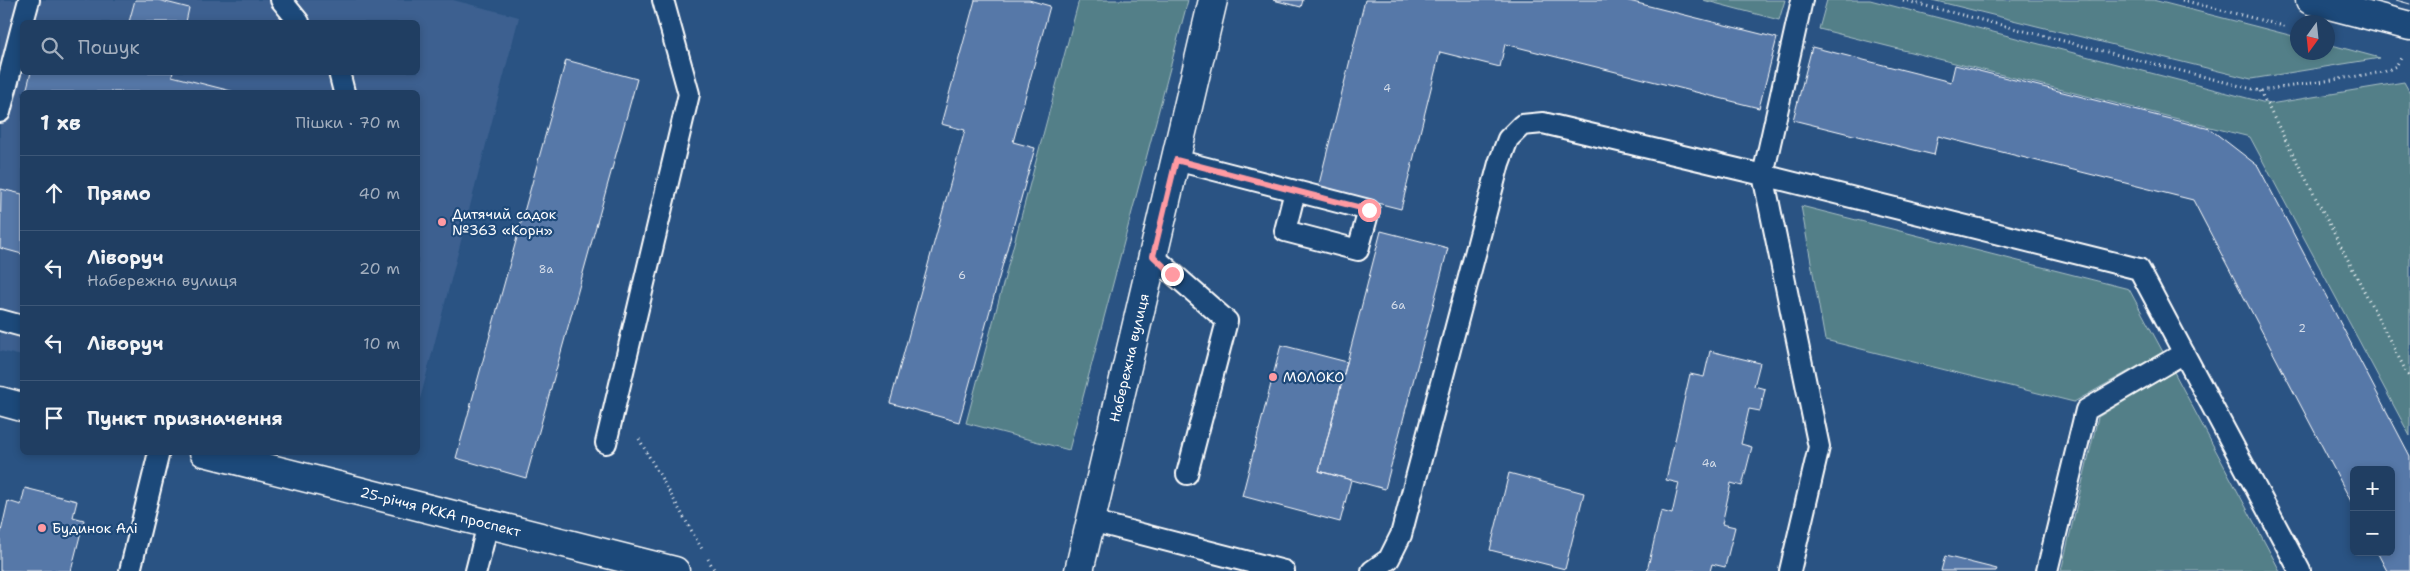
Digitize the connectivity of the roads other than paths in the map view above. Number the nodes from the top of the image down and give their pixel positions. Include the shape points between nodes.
1 (29, 0) edge
2 (281, 0) edge
3 (663, 0) edge
4 (1213, 0) edge
5 (1802, 0) edge
6 (2310, 0) edge
7 (24, 20) edge
8 (297, 20) edge
9 (2410, 26) edge
10 (20, 35) edge
11 (340, 75) edge
12 (344, 90) edge
13 (0, 112) edge
14 (1176, 160) junction
15 (1764, 174) junction
16 (1295, 191) dead end
17 (1153, 256) junction
18 (0, 320) edge
19 (20, 325) edge
20 (2184, 354) junction
21 (0, 401) edge
22 (20, 406) edge
23 (606, 443) dead end
24 (158, 455) edge
25 (216, 455) edge
26 (1187, 474) dead end
27 (1091, 520) junction
28 (488, 524) junction
29 (130, 571) edge
30 (476, 571) edge
31 (675, 571) edge
32 (1079, 571) edge
33 (1284, 571) edge
34 (1372, 571) edge
35 (1790, 571) edge
36 (2048, 571) edge
37 (2300, 571) edge

1 - 7 lane
2 - 8 lane
3 - 23 lane via 689,94
4 - 14 street, Набережна вулиця
5 - 15 lane
6 - 9 street
10 - 13 lane
11 - 12 lane
14 - 16 lane
14 - 17 street, Набережна вулиця
15 - 20 lane via 2139,269
15 - 34 lane via 1543,123 1522,125 1508,139 1498,163 1401,536 1389,559
15 - 35 lane via 1819,447
17 - 26 lane via 1227,321
17 - 27 street, Набережна вулиця
18 - 19 lane
20 - 36 lane via 2086,410
20 - 37 lane
21 - 22 street
24 - 29 lane
25 - 28 street, 25-річчя РККА проспект
27 - 32 street, Набережна вулиця
27 - 33 lane
28 - 30 lane
28 - 31 street, 25-річчя РККА проспект

